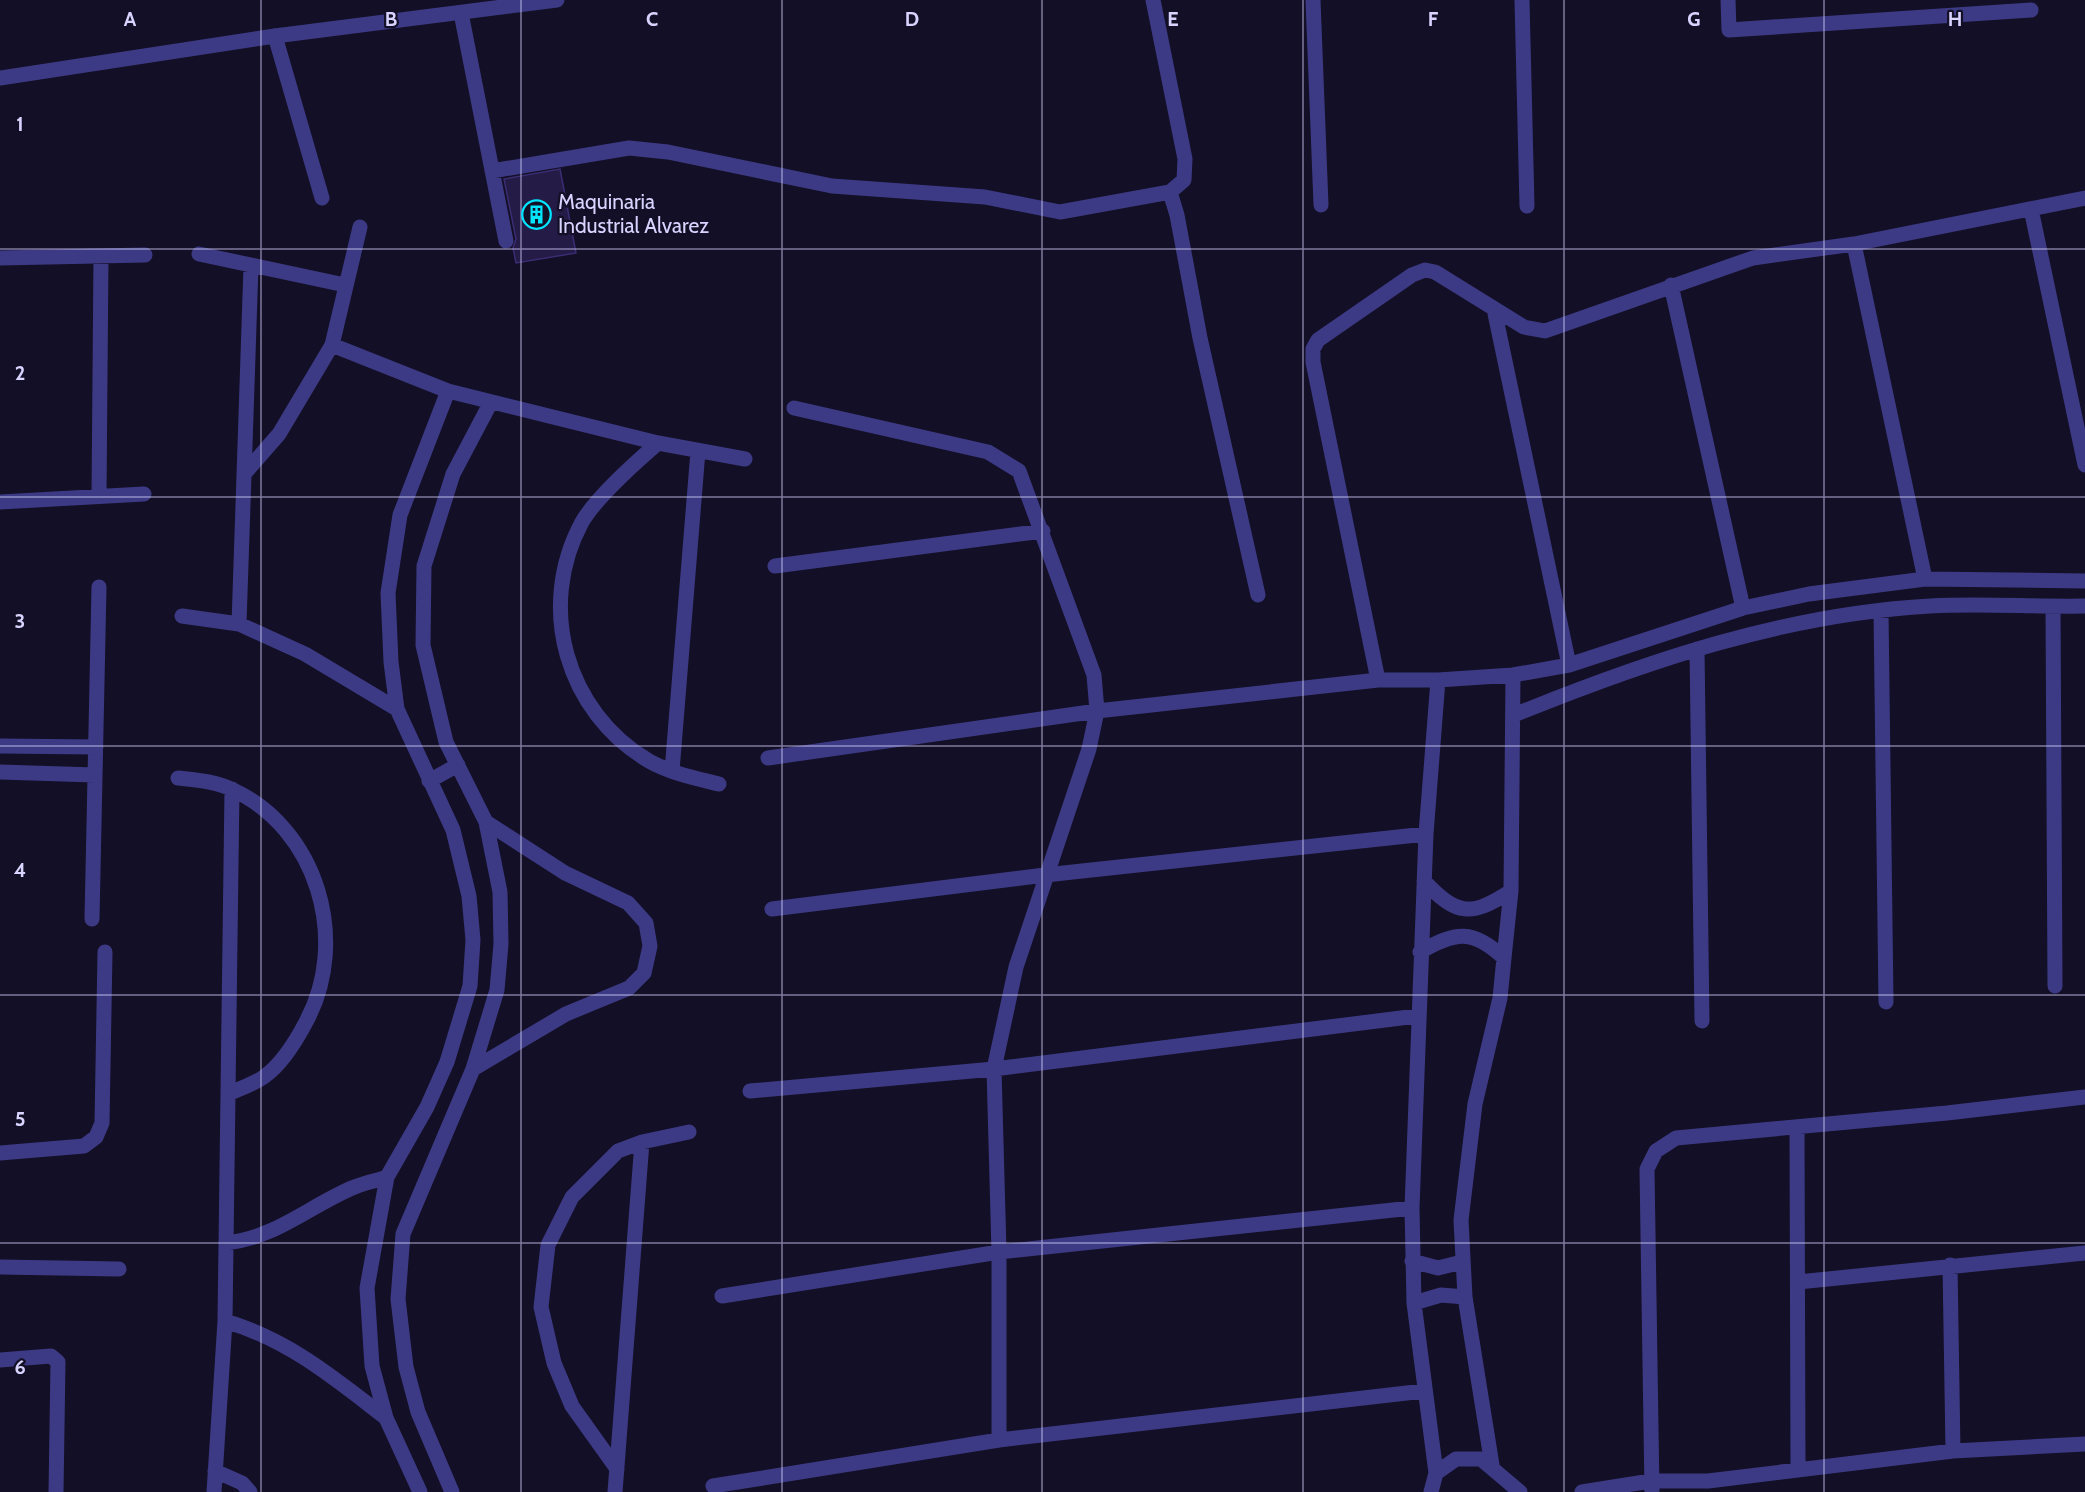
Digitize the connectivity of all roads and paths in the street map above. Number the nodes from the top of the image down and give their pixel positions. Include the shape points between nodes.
1 (557, 0) edge
2 (1153, 0) edge
3 (1312, 0) edge
4 (1522, 0) edge
5 (1728, 0) edge
6 (2031, 10) dead end
7 (461, 13) junction
8 (275, 36) junction
9 (0, 78) edge
10 (492, 171) junction
11 (1170, 192) junction
12 (321, 198) dead end
13 (2085, 198) edge
14 (1321, 205) dead end
15 (1527, 206) dead end
16 (2031, 209) junction
17 (360, 227) dead end
18 (506, 241) dead end
19 (1854, 244) junction
20 (199, 254) dead end
21 (145, 255) dead end
22 (101, 256) junction
23 (0, 258) edge
24 (251, 266) junction
25 (345, 285) junction
26 (1671, 285) junction
27 (1494, 309) junction
28 (332, 345) junction
29 (448, 391) junction
30 (491, 402) junction
31 (794, 408) dead end
32 (658, 443) junction
33 (698, 451) junction
34 (745, 459) dead end
35 (2085, 465) edge
36 (244, 474) junction
37 (144, 494) dead end
38 (99, 496) junction
39 (0, 502) edge
40 (1043, 531) junction
41 (775, 566) dead end
42 (1925, 579) junction
43 (2085, 581) edge
44 (99, 586) dead end
45 (1809, 594) junction
46 (1258, 595) dead end
47 (2085, 606) edge
48 (2053, 607) junction
49 (1743, 608) junction
50 (1881, 611) junction
51 (182, 616) dead end
52 (1813, 621) junction
53 (239, 624) junction
54 (1697, 649) junction
55 (1569, 665) junction
56 (1513, 675) junction
57 (1378, 680) junction
58 (1438, 680) junction
59 (397, 709) junction
60 (1097, 711) junction
61 (1514, 715) junction
62 (0, 746) edge
63 (96, 747) junction
64 (768, 758) dead end
65 (458, 765) junction
66 (672, 771) junction
67 (0, 772) edge
68 (95, 775) junction
69 (178, 778) dead end
70 (429, 781) junction
71 (718, 784) dead end
72 (232, 789) junction
73 (486, 822) junction
74 (1426, 834) junction
75 (1045, 875) junction
76 (1424, 881) junction
77 (1511, 891) junction
78 (772, 909) dead end
79 (93, 919) dead end
80 (105, 952) dead end
81 (1420, 952) junction
82 (1504, 958) junction
83 (2055, 986) dead end
84 (1886, 1002) dead end
85 (1418, 1016) junction
86 (1702, 1021) dead end
87 (994, 1069) junction
88 (473, 1070) junction
89 (750, 1091) dead end
90 (228, 1094) junction
91 (2085, 1097) edge
92 (427, 1107) junction
93 (452, 1118) junction
94 (1797, 1127) junction
95 (689, 1132) dead end
96 (642, 1142) junction
97 (0, 1153) edge
98 (387, 1177) junction
99 (1412, 1208) junction
100 (226, 1243) junction
101 (999, 1252) junction
102 (2085, 1253) edge
103 (1412, 1261) junction
104 (1462, 1262) junction
105 (1950, 1265) junction
106 (0, 1267) edge
107 (119, 1269) dead end
108 (1798, 1282) junction
109 (722, 1296) dead end
110 (1465, 1297) junction
111 (1414, 1303) junction
112 (225, 1321) junction
113 (0, 1360) edge
114 (1424, 1390) junction
115 (386, 1418) junction
116 (999, 1440) junction
117 (2085, 1444) edge
118 (1953, 1451) junction
119 (1492, 1465) junction
120 (617, 1469) junction
121 (1798, 1470) junction
122 (215, 1471) junction
123 (1436, 1473) junction
124 (1708, 1481) junction
125 (713, 1486) dead end
126 (1652, 1487) edge
127 (56, 1492) edge
128 (214, 1492) edge
129 (250, 1492) edge
130 (420, 1492) edge
131 (452, 1492) edge
132 (615, 1492) edge
133 (1431, 1492) edge
134 (1520, 1492) edge
135 (1582, 1492) edge
136 (1686, 1492) edge

1 - 7 street
2 - 11 street via 1185,159 1184,180
3 - 14 street
4 - 15 street
5 - 6 street via 1729,30
7 - 8 street
7 - 10 street
8 - 9 street
8 - 12 street
10 - 11 street via 629,148 668,152 832,186 985,196 1060,212
10 - 18 street
11 - 46 street
13 - 16 street
16 - 19 street
16 - 35 street
17 - 25 street
19 - 26 street via 1753,258
19 - 42 street
20 - 24 street
21 - 22 street
22 - 23 street
22 - 38 street
24 - 25 street
24 - 36 street
25 - 28 street
26 - 27 street via 1545,331 1524,327
26 - 49 street
27 - 55 street
27 - 57 street via 1435,272 1425,270 1412,274 1318,340 1313,349
28 - 29 street
28 - 36 street via 279,434
29 - 30 street
29 - 59 street via 400,515 388,593
30 - 32 street
30 - 65 street via 453,474 424,566 423,645 446,742
31 - 40 street via 988,452 1019,471
32 - 33 street
32 - 66 street via 626,471 583,520 566,560 558,601 564,648 579,687 608,731 649,761
33 - 34 street
33 - 66 street
36 - 53 street
37 - 38 street
38 - 39 street
40 - 41 street
40 - 60 street via 1094,675
42 - 43 street
42 - 45 street
44 - 63 street
45 - 49 street
45 - 52 street
47 - 48 street
48 - 50 street via 1931,606
48 - 83 street
49 - 55 street
50 - 52 street
50 - 84 street
51 - 53 street
52 - 54 street
53 - 59 street via 305,654
54 - 61 street via 1577,689
54 - 86 street
55 - 56 street
56 - 58 street
56 - 61 street
57 - 58 street
57 - 60 street
58 - 74 street
59 - 70 street
60 - 64 street
60 - 75 street via 1089,749
61 - 77 street
62 - 63 street
63 - 68 street
65 - 70 street
65 - 73 street
66 - 71 street
67 - 68 street
68 - 79 street
69 - 72 street
70 - 92 street via 453,830 469,896 472,940 470,986 447,1062
72 - 90 street
72 - 90 street via 261,807 300,850 315,880 327,935 322,986 299,1036 265,1077
73 - 88 street via 500,892 501,944 497,990
73 - 88 street via 565,873 628,903 646,922 650,946 644,973 628,988 566,1014
74 - 75 street
74 - 76 street
75 - 78 street
75 - 87 street via 1016,967
76 - 77 street via 1443,901 1464,909 1486,907
76 - 81 street
77 - 82 street
80 - 97 street via 102,1123 96,1137 84,1146
81 - 82 street via 1441,940 1464,936 1487,942
81 - 85 street
82 - 104 street via 1500,999 1472,1125 1463,1189
85 - 87 street
85 - 99 street
87 - 89 street
87 - 101 street
88 - 93 street
90 - 100 street
91 - 94 street
92 - 93 street
92 - 98 street
93 - 131 street via 403,1234 398,1299 406,1367 418,1412
94 - 108 street
94 - 126 street via 1676,1138 1656,1151 1647,1169
95 - 96 street
96 - 120 street
96 - 120 street via 618,1151 572,1197 548,1245 542,1307 554,1363 572,1406
98 - 100 street via 351,1188 288,1224 243,1241
98 - 115 street via 367,1288 372,1366
99 - 101 street
99 - 103 street
100 - 112 street
101 - 109 street
101 - 116 street
102 - 105 street
103 - 104 street via 1438,1268
103 - 111 street
104 - 110 street
105 - 108 street
105 - 118 street
106 - 107 street
108 - 121 street
110 - 111 street via 1441,1295
110 - 119 street
111 - 114 street
112 - 115 street via 253,1329 292,1348
112 - 122 street
113 - 127 street via 51,1356 58,1362
114 - 116 street
114 - 123 street
115 - 130 street
116 - 125 street
117 - 118 street
118 - 121 street
119 - 123 street via 1468,1457 1444,1464
119 - 134 street
120 - 132 street
121 - 124 street
122 - 128 street
122 - 129 street via 242,1483
123 - 133 street
124 - 126 street
124 - 136 street
126 - 135 street

